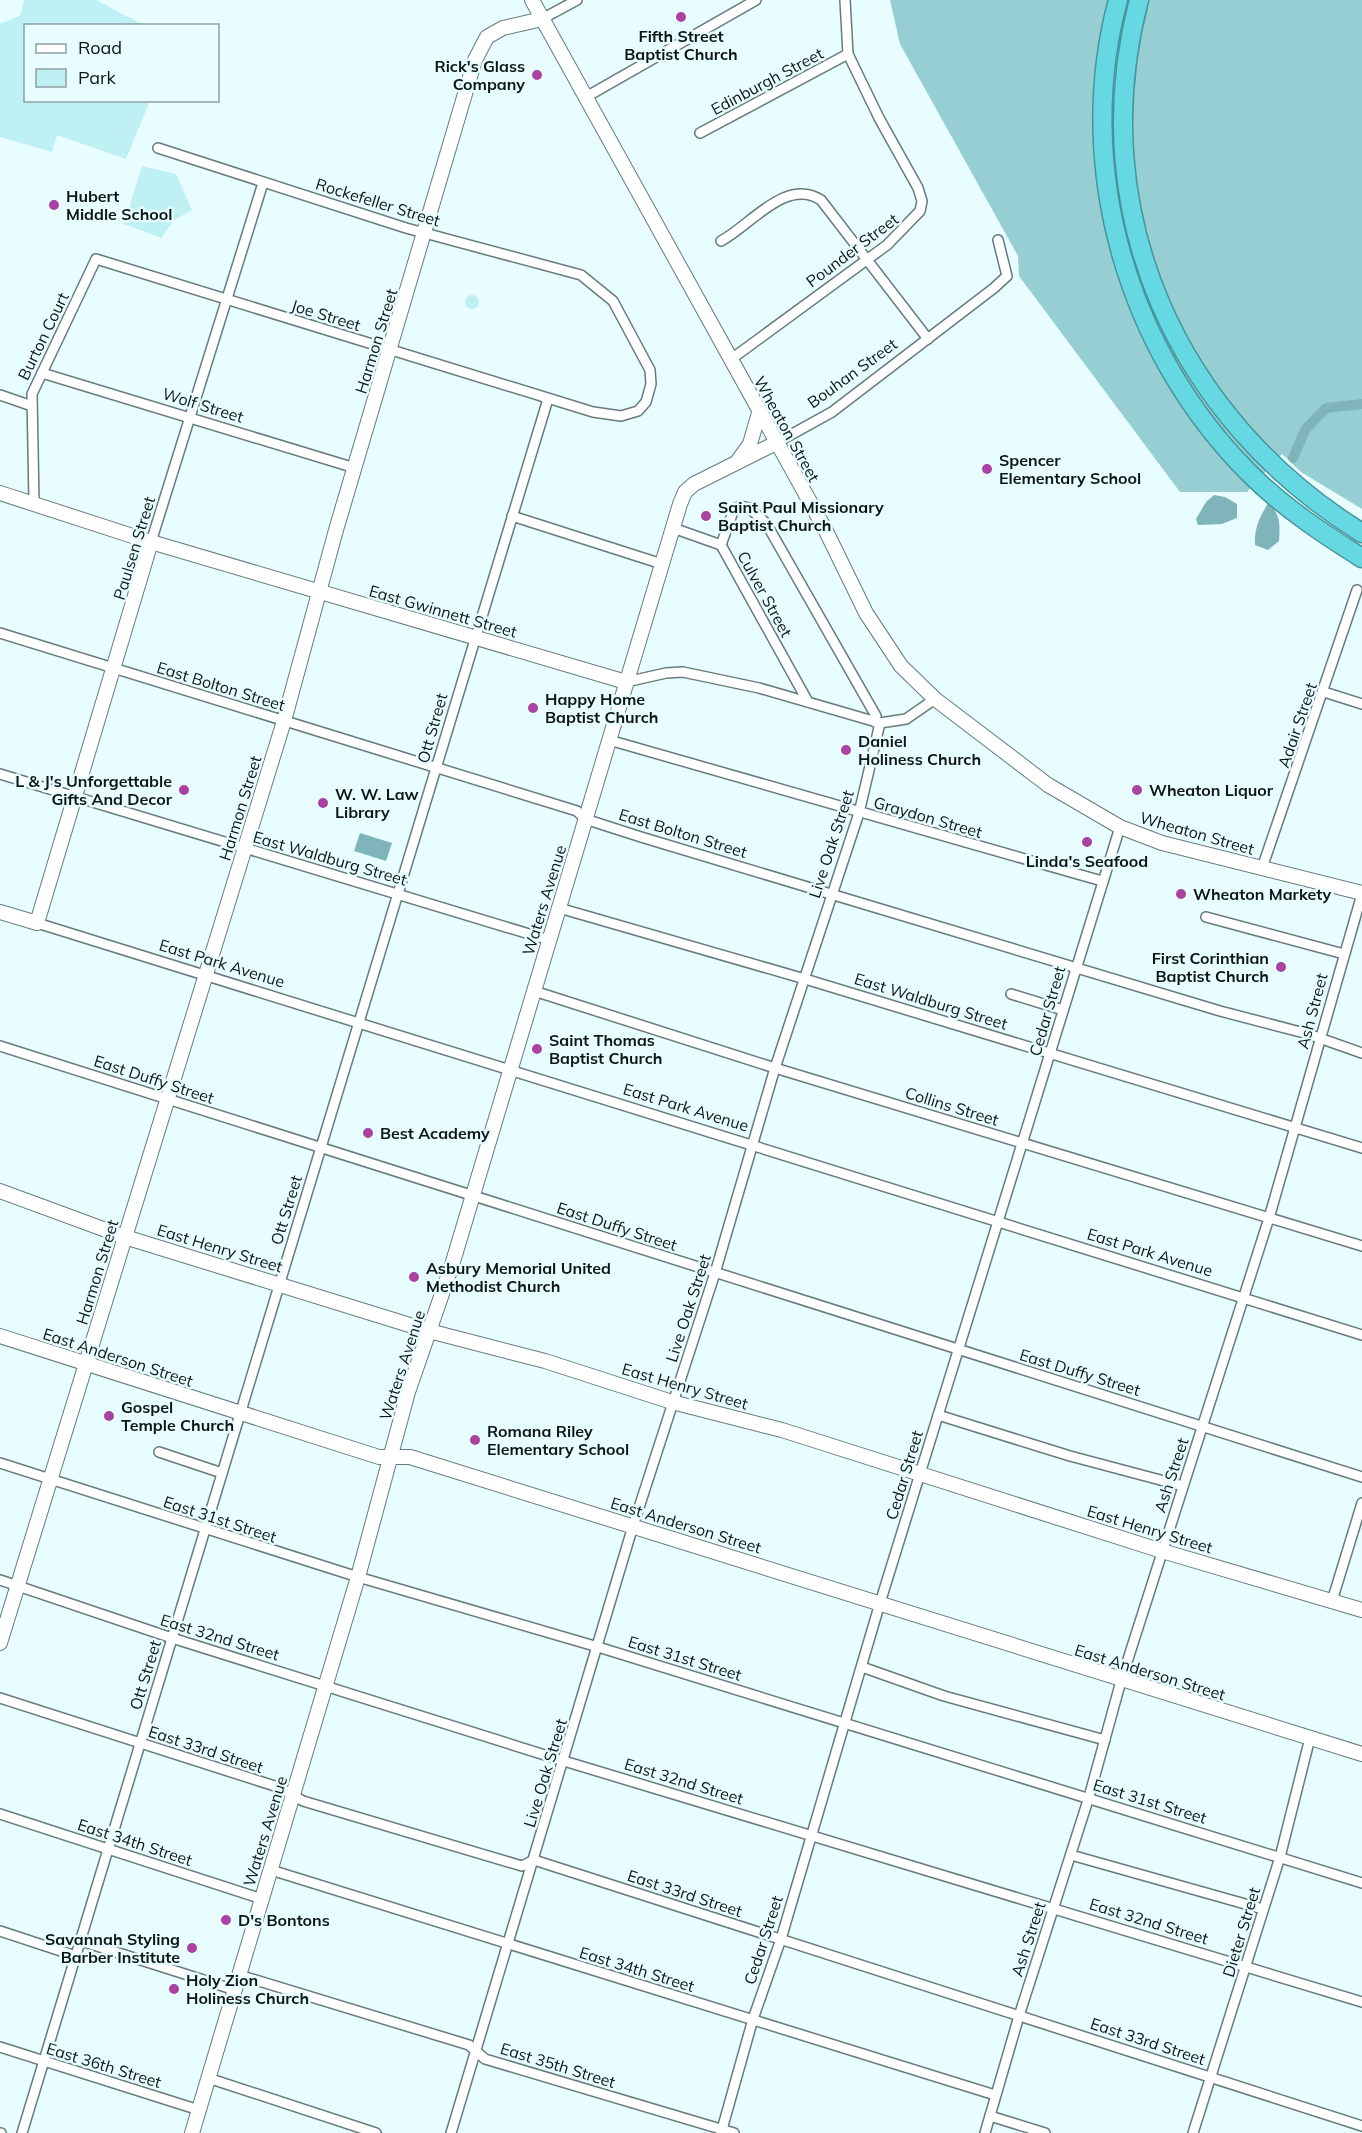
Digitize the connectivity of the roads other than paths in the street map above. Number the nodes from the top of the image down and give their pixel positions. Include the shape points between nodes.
1 (532, 0) edge
2 (577, 0) edge
3 (756, 0) edge
4 (844, 0) edge
5 (1118, 0) edge
6 (1139, 0) edge
7 (543, 19) junction
8 (848, 54) junction
9 (586, 97) junction
10 (700, 133) dead end
11 (158, 148) dead end
12 (263, 183) junction
13 (426, 232) junction
14 (998, 240) dead end
15 (721, 241) dead end
16 (96, 259) joint
17 (866, 259) junction
18 (227, 300) junction
19 (928, 339) junction
20 (390, 350) junction
21 (730, 360) junction
22 (42, 373) junction
23 (0, 395) edge
24 (548, 399) junction
25 (647, 399) joint
26 (32, 406) junction
27 (759, 413) junction
28 (192, 417) junction
29 (776, 443) junction
30 (737, 463) junction
31 (355, 468) junction
32 (0, 493) edge
33 (34, 503) junction
34 (680, 504) joint
35 (512, 516) junction
36 (673, 528) junction
37 (1362, 533) edge
38 (152, 542) junction
39 (721, 544) junction
40 (1362, 558) edge
41 (662, 564) junction
42 (1357, 590) dead end
43 (319, 593) junction
44 (0, 633) edge
45 (476, 636) junction
46 (115, 668) junction
47 (627, 682) junction
48 (1324, 692) junction
49 (935, 699) junction
50 (808, 702) junction
51 (1362, 704) edge
52 (284, 721) junction
53 (878, 722) junction
54 (609, 740) junction
55 (436, 768) junction
56 (0, 774) edge
57 (75, 797) junction
58 (859, 813) junction
59 (585, 819) junction
60 (1120, 827) junction
61 (244, 850) junction
62 (1262, 868) junction
63 (1102, 881) junction
64 (397, 892) junction
65 (831, 894) junction
66 (1362, 894) edge
67 (559, 908) junction
68 (0, 912) edge
69 (1206, 917) dead end
70 (37, 923) junction
71 (549, 940) junction
72 (1344, 954) junction
73 (1076, 967) junction
74 (206, 976) junction
75 (805, 979) junction
76 (534, 991) junction
77 (1011, 994) dead end
78 (1063, 1010) junction
79 (359, 1023) junction
80 (1320, 1038) junction
81 (0, 1046) edge
82 (1051, 1053) junction
83 (1362, 1053) edge
84 (775, 1068) junction
85 (510, 1070) junction
86 (167, 1099) junction
87 (1296, 1127) junction
88 (1022, 1142) junction
89 (753, 1145) junction
90 (321, 1148) junction
91 (1362, 1148) edge
92 (0, 1191) edge
93 (472, 1196) junction
94 (1269, 1218) junction
95 (999, 1222) junction
96 (125, 1237) junction
97 (1362, 1246) edge
98 (716, 1273) junction
99 (279, 1283) junction
100 (1242, 1298) junction
101 (429, 1331) junction
102 (1362, 1335) edge
103 (0, 1336) edge
104 (959, 1350) junction
105 (85, 1364) junction
106 (672, 1402) junction
107 (241, 1413) junction
108 (938, 1415) junction
109 (1202, 1426) junction
110 (159, 1452) dead end
111 (391, 1456) junction
112 (0, 1463) edge
113 (222, 1473) junction
114 (920, 1473) junction
115 (1362, 1477) edge
116 (50, 1480) junction
117 (1183, 1486) junction
118 (1362, 1503) edge
119 (633, 1526) junction
120 (205, 1530) junction
121 (1162, 1551) junction
122 (358, 1577) junction
123 (0, 1580) edge
124 (17, 1586) junction
125 (1332, 1601) junction
126 (880, 1603) junction
127 (1362, 1610) edge
128 (172, 1638) junction
129 (0, 1643) edge
130 (598, 1647) junction
131 (862, 1667) junction
132 (1121, 1681) junction
133 (326, 1685) junction
134 (0, 1698) edge
135 (846, 1724) junction
136 (1310, 1738) junction
137 (1105, 1740) junction
138 (141, 1744) junction
139 (1362, 1754) edge
140 (564, 1761) junction
141 (293, 1794) junction
142 (1089, 1797) junction
143 (0, 1814) edge
144 (810, 1836) junction
145 (109, 1849) junction
146 (1071, 1855) junction
147 (1280, 1857) junction
148 (534, 1860) junction
149 (270, 1870) junction
150 (1362, 1883) edge
151 (262, 1899) junction
152 (1054, 1908) junction
153 (1263, 1909) junction
154 (0, 1931) edge
155 (781, 1940) junction
156 (81, 1941) junction
157 (508, 1946) junction
158 (75, 1956) junction
159 (1246, 1966) junction
160 (239, 1975) junction
161 (234, 1990) junction
162 (1362, 2002) edge
163 (1019, 2016) junction
164 (753, 2019) junction
165 (0, 2047) edge
166 (476, 2050) junction
167 (44, 2062) junction
168 (1209, 2077) junction
169 (208, 2078) junction
170 (995, 2095) junction
171 (199, 2110) junction
172 (990, 2116) junction
173 (1362, 2126) edge
174 (722, 2131) edge
175 (22, 2133) edge
176 (192, 2133) edge
177 (376, 2133) edge
178 (451, 2133) edge
179 (735, 2133) edge
180 (986, 2133) edge
181 (1045, 2133) edge
182 (1193, 2133) edge

1 - 7 main road, Wheaton Street
2 - 7 street
3 - 9 street
4 - 8 street, Pounder Street
5 - 40 highway via 1104,83 1104,155 1113,225 1133,294 1164,359 1203,419 1250,473 1306,521
6 - 37 highway via 1125,85 1124,153 1134,221 1153,286 1182,349 1219,407 1264,459 1314,501
7 - 9 main road, Wheaton Street
7 - 13 main road, Harmon Street via 503,28 487,37 475,60
8 - 10 street, Edinburgh Street
8 - 17 street, Pounder Street via 922,201 913,221
9 - 21 main road, Wheaton Street
11 - 12 street, Rockefeller Street
12 - 13 street, Rockefeller Street
12 - 18 street, Paulsen Street
13 - 20 main road, Harmon Street
13 - 25 street, Rockefeller Street via 581,275 590,281 613,301 650,370
14 - 19 street, Bouhan Street via 1007,276
15 - 17 street via 787,194 811,194
16 - 18 street, Joe Street
16 - 22 street, Burton Court
17 - 19 street
17 - 21 street, Pounder Street
18 - 20 street, Joe Street
18 - 28 street, Paulsen Street
19 - 29 street, Bouhan Street via 832,412
20 - 24 street, Joe Street
20 - 31 main road, Harmon Street
21 - 27 main road, Wheaton Street
22 - 26 street, Burton Court via 32,394
22 - 28 street, Wolf Street
23 - 26 street
24 - 25 street, Joe Street via 621,416 638,411
24 - 35 street, Ott Street
26 - 33 street, Burton Court
27 - 29 main road, Wheaton Street
27 - 30 main road via 750,444
28 - 31 street, Wolf Street
28 - 38 street, Paulsen Street
29 - 30 main road, Bouhan Street
29 - 49 main road, Wheaton Street via 883,642
30 - 34 main road, Bouhan Street via 694,484
31 - 43 main road, Harmon Street
32 - 33 main road, East Gwinnett Street
33 - 38 main road, East Gwinnett Street
34 - 36 main road, Waters Avenue
35 - 41 street
35 - 45 street, Ott Street
36 - 39 street, Culver Street
36 - 41 main road, Waters Avenue
38 - 43 main road, East Gwinnett Street
38 - 46 main road, Paulsen Street
39 - 50 street, Culver Street
39 - 53 street via 734,509 749,508 766,523
41 - 47 main road, Waters Avenue
42 - 48 street, Adair Street
43 - 45 main road, East Gwinnett Street
43 - 52 main road, Harmon Street
44 - 46 street, East Bolton Street
45 - 47 main road, East Gwinnett Street
45 - 55 street, Ott Street
46 - 52 street, East Bolton Street
46 - 57 main road, Paulsen Street
47 - 50 street, East Gwinnett Street via 683,672
47 - 54 main road, Waters Avenue
48 - 51 street
48 - 62 street, Adair Street
49 - 53 street via 906,719
49 - 60 main road, Wheaton Street via 1048,785
50 - 53 street, East Gwinnett Street
52 - 55 street, East Bolton Street
52 - 61 main road, Harmon Street
53 - 58 street, Live Oak Street
54 - 58 street, Graydon Street
54 - 59 main road, Waters Avenue
55 - 59 street, East Bolton Street via 578,811
55 - 64 street, Ott Street
56 - 57 street, East Waldburg Street
57 - 61 street, East Waldburg Street
57 - 70 main road, Paulsen Street
58 - 63 street, Graydon Street
58 - 65 street, Live Oak Street
59 - 65 street, East Bolton Street
59 - 67 main road, Waters Avenue
60 - 62 main road, Wheaton Street via 1162,843
60 - 63 street, Cedar Street
61 - 64 street, East Waldburg Street
61 - 74 main road, Harmon Street
62 - 66 main road, Wheaton Street
63 - 73 street, Cedar Street
64 - 71 street, East Waldburg Street
64 - 79 street, Ott Street
65 - 73 street, East Bolton Street
65 - 75 street, Live Oak Street
66 - 72 street, Ash Street
67 - 71 main road, Waters Avenue
67 - 75 street, East Waldburg Street
68 - 70 main road, East Park Avenue
69 - 72 street
70 - 74 street, East Park Avenue
71 - 76 main road, Waters Avenue
72 - 80 street, Ash Street
73 - 78 street, Cedar Street
73 - 80 street, East Bolton Street
74 - 79 street, East Park Avenue
74 - 86 main road, Harmon Street
75 - 82 street, East Waldburg Street
75 - 84 street, Live Oak Street
76 - 84 street, Collins Street
76 - 85 main road, Waters Avenue
77 - 78 street
78 - 82 street, Cedar Street
79 - 85 street, East Park Avenue
79 - 90 street, Ott Street
80 - 83 street, East Bolton Street
80 - 87 street, Ash Street
81 - 86 street, East Duffy Street
82 - 87 street, East Waldburg Street
82 - 88 street, Cedar Street
84 - 88 street, Collins Street
84 - 89 street, Live Oak Street
85 - 89 street, East Park Avenue
85 - 93 main road, Waters Avenue
86 - 90 street, East Duffy Street
86 - 96 main road, Harmon Street
87 - 91 street, East Waldburg Street
87 - 94 street, Ash Street
88 - 94 street, Collins Street
88 - 95 street, Cedar Street
89 - 95 street, East Park Avenue
89 - 98 street, Live Oak Street
90 - 93 street, East Duffy Street
90 - 99 street, Ott Street
92 - 96 main road, East Henry Street
93 - 98 street, East Duffy Street
93 - 101 main road, Waters Avenue
94 - 97 street, Collins Street
94 - 100 street, Ash Street
95 - 100 street, East Park Avenue
95 - 104 street, Cedar Street
96 - 99 main road, East Henry Street
96 - 105 main road, Harmon Street
98 - 104 street, East Duffy Street
98 - 106 street, Live Oak Street
99 - 101 main road, East Henry Street
99 - 107 street, Ott Street
100 - 102 street, East Park Avenue
100 - 109 street, Ash Street
101 - 106 main road, East Henry Street via 545,1361
101 - 111 main road, Waters Avenue
103 - 105 main road, East Anderson Street
104 - 108 street, Cedar Street
104 - 109 street, East Duffy Street
105 - 107 main road, East Anderson Street
105 - 116 main road, Harmon Street
106 - 114 main road, East Henry Street via 782,1430
106 - 119 street, Live Oak Street
107 - 111 main road, East Anderson Street via 379,1457
107 - 113 street, Ott Street
108 - 114 street, Cedar Street
108 - 117 street
109 - 115 street, East Duffy Street
109 - 117 street, Ash Street
110 - 113 street
111 - 119 main road, East Anderson Street via 410,1457
111 - 122 main road, Waters Avenue
112 - 116 street, East 31st Street
113 - 120 street, Ott Street
114 - 121 main road, East Henry Street
114 - 126 street, Cedar Street
116 - 120 street, East 31st Street
116 - 124 main road, Harmon Street
117 - 121 street, Ash Street
118 - 125 street
119 - 126 main road, East Anderson Street
119 - 130 street, Live Oak Street
120 - 122 street, East 31st Street
120 - 128 street, Ott Street
121 - 125 main road, East Henry Street
121 - 132 street, Ash Street
122 - 130 street, East 31st Street
122 - 133 main road, Waters Avenue
123 - 124 street, East 32nd Street
124 - 128 street, East 32nd Street
124 - 129 main road, Harmon Street
125 - 127 main road, East Henry Street
126 - 131 street, Cedar Street
126 - 132 main road, East Anderson Street
128 - 133 street, East 32nd Street
128 - 138 street, Ott Street
130 - 135 street, East 31st Street
130 - 140 street, Live Oak Street
131 - 135 street, Cedar Street
131 - 137 street via 944,1696
132 - 136 main road, East Anderson Street
132 - 137 street, Ash Street
133 - 140 street, East 32nd Street
133 - 141 main road, Waters Avenue
134 - 138 street, East 33rd Street
135 - 142 street, East 31st Street
135 - 144 street, Cedar Street
136 - 139 main road, East Anderson Street
136 - 147 street, Dieter Street
137 - 142 street, Ash Street
138 - 141 street, East 33rd Street
138 - 145 street, Ott Street
140 - 144 street, East 32nd Street
140 - 148 street, Live Oak Street
141 - 148 street, East 33rd Street via 303,1801 522,1866
141 - 149 main road, Waters Avenue
142 - 146 street, Ash Street
142 - 147 street, East 31st Street
143 - 145 street, East 34th Street
144 - 152 street, East 32nd Street
144 - 155 street, Cedar Street
145 - 151 street, East 34th Street
145 - 156 street, Ott Street
146 - 152 street, Ash Street
146 - 153 street
147 - 150 street, East 31st Street
147 - 153 street, Dieter Street
148 - 155 street, East 33rd Street
148 - 157 street, Live Oak Street
149 - 151 main road, Waters Avenue
149 - 157 street, East 34th Street
151 - 160 main road, Waters Avenue
152 - 159 street, East 32nd Street
152 - 163 street, Ash Street
153 - 159 street, Dieter Street
154 - 158 street
155 - 163 street, East 33rd Street
155 - 164 street, Cedar Street
156 - 158 street, Ott Street
156 - 161 street
157 - 164 street, East 34th Street
157 - 166 street, Live Oak Street
158 - 167 street, Ott Street
159 - 162 street, East 32nd Street
159 - 168 street, Dieter Street
160 - 161 main road, Waters Avenue
160 - 166 street, East 35th Street
161 - 169 main road, Waters Avenue
163 - 168 street, East 33rd Street
163 - 170 street, Ash Street
164 - 170 street, East 34th Street
164 - 174 street, Cedar Street
165 - 167 street, East 36th Street
166 - 174 street, East 35th Street via 485,2059
166 - 178 street, Live Oak Street
167 - 171 street, East 36th Street
167 - 175 street, Ott Street
168 - 173 street, East 33rd Street
168 - 182 street, Dieter Street
169 - 171 main road, Waters Avenue
169 - 177 street
170 - 172 street, Ash Street
171 - 176 main road, Waters Avenue
172 - 180 street, Ash Street
172 - 181 street
174 - 179 street, East 35th Street

